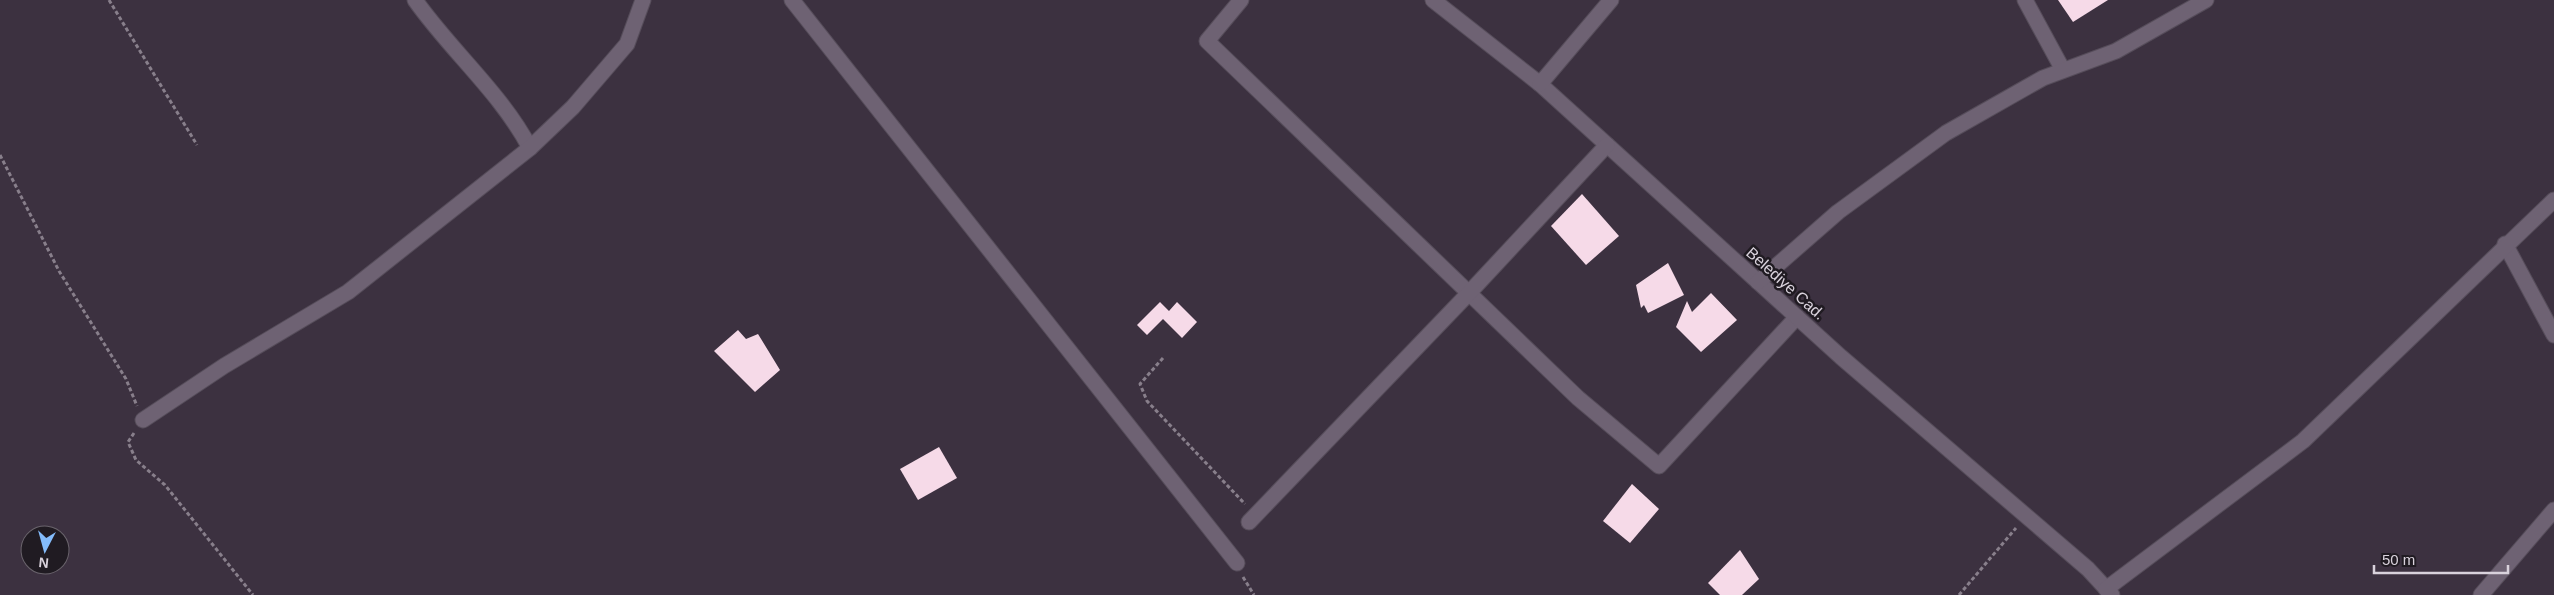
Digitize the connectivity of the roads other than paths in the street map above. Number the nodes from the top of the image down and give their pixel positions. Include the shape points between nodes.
1 (415, 0) edge
2 (643, 0) edge
3 (792, 0) edge
4 (1241, 0) edge
5 (1433, 0) edge
6 (1611, 0) edge
7 (2025, 0) edge
8 (2206, 0) edge
9 (2063, 70) junction
10 (1540, 84) junction
11 (1607, 145) junction
12 (530, 148) junction
13 (2554, 200) edge
14 (2505, 244) junction
15 (1758, 282) junction
16 (1469, 293) junction
17 (1797, 317) junction
18 (2554, 335) edge
19 (143, 420) road end
20 (2554, 510) edge
21 (1252, 519) road end
22 (1237, 563) dead end
23 (2109, 592) edge
24 (2481, 595) edge

1 - 12 street via 517,122
2 - 12 street via 627,44 573,107
3 - 22 street
4 - 16 street via 1207,41
5 - 10 street, Belediye Cad.
6 - 10 street
7 - 9 street
8 - 9 street via 2116,51
9 - 15 street via 1946,133 1838,212
10 - 11 street, Belediye Cad.
11 - 15 street, Belediye Cad.
11 - 16 street
12 - 19 street via 348,292 224,366
13 - 14 street
14 - 18 street
14 - 23 street via 2303,441
15 - 17 street, Belediye Cad.
16 - 17 street via 1578,398 1660,466
16 - 21 street
17 - 23 street, Belediye Cad. via 2088,569
20 - 24 street

